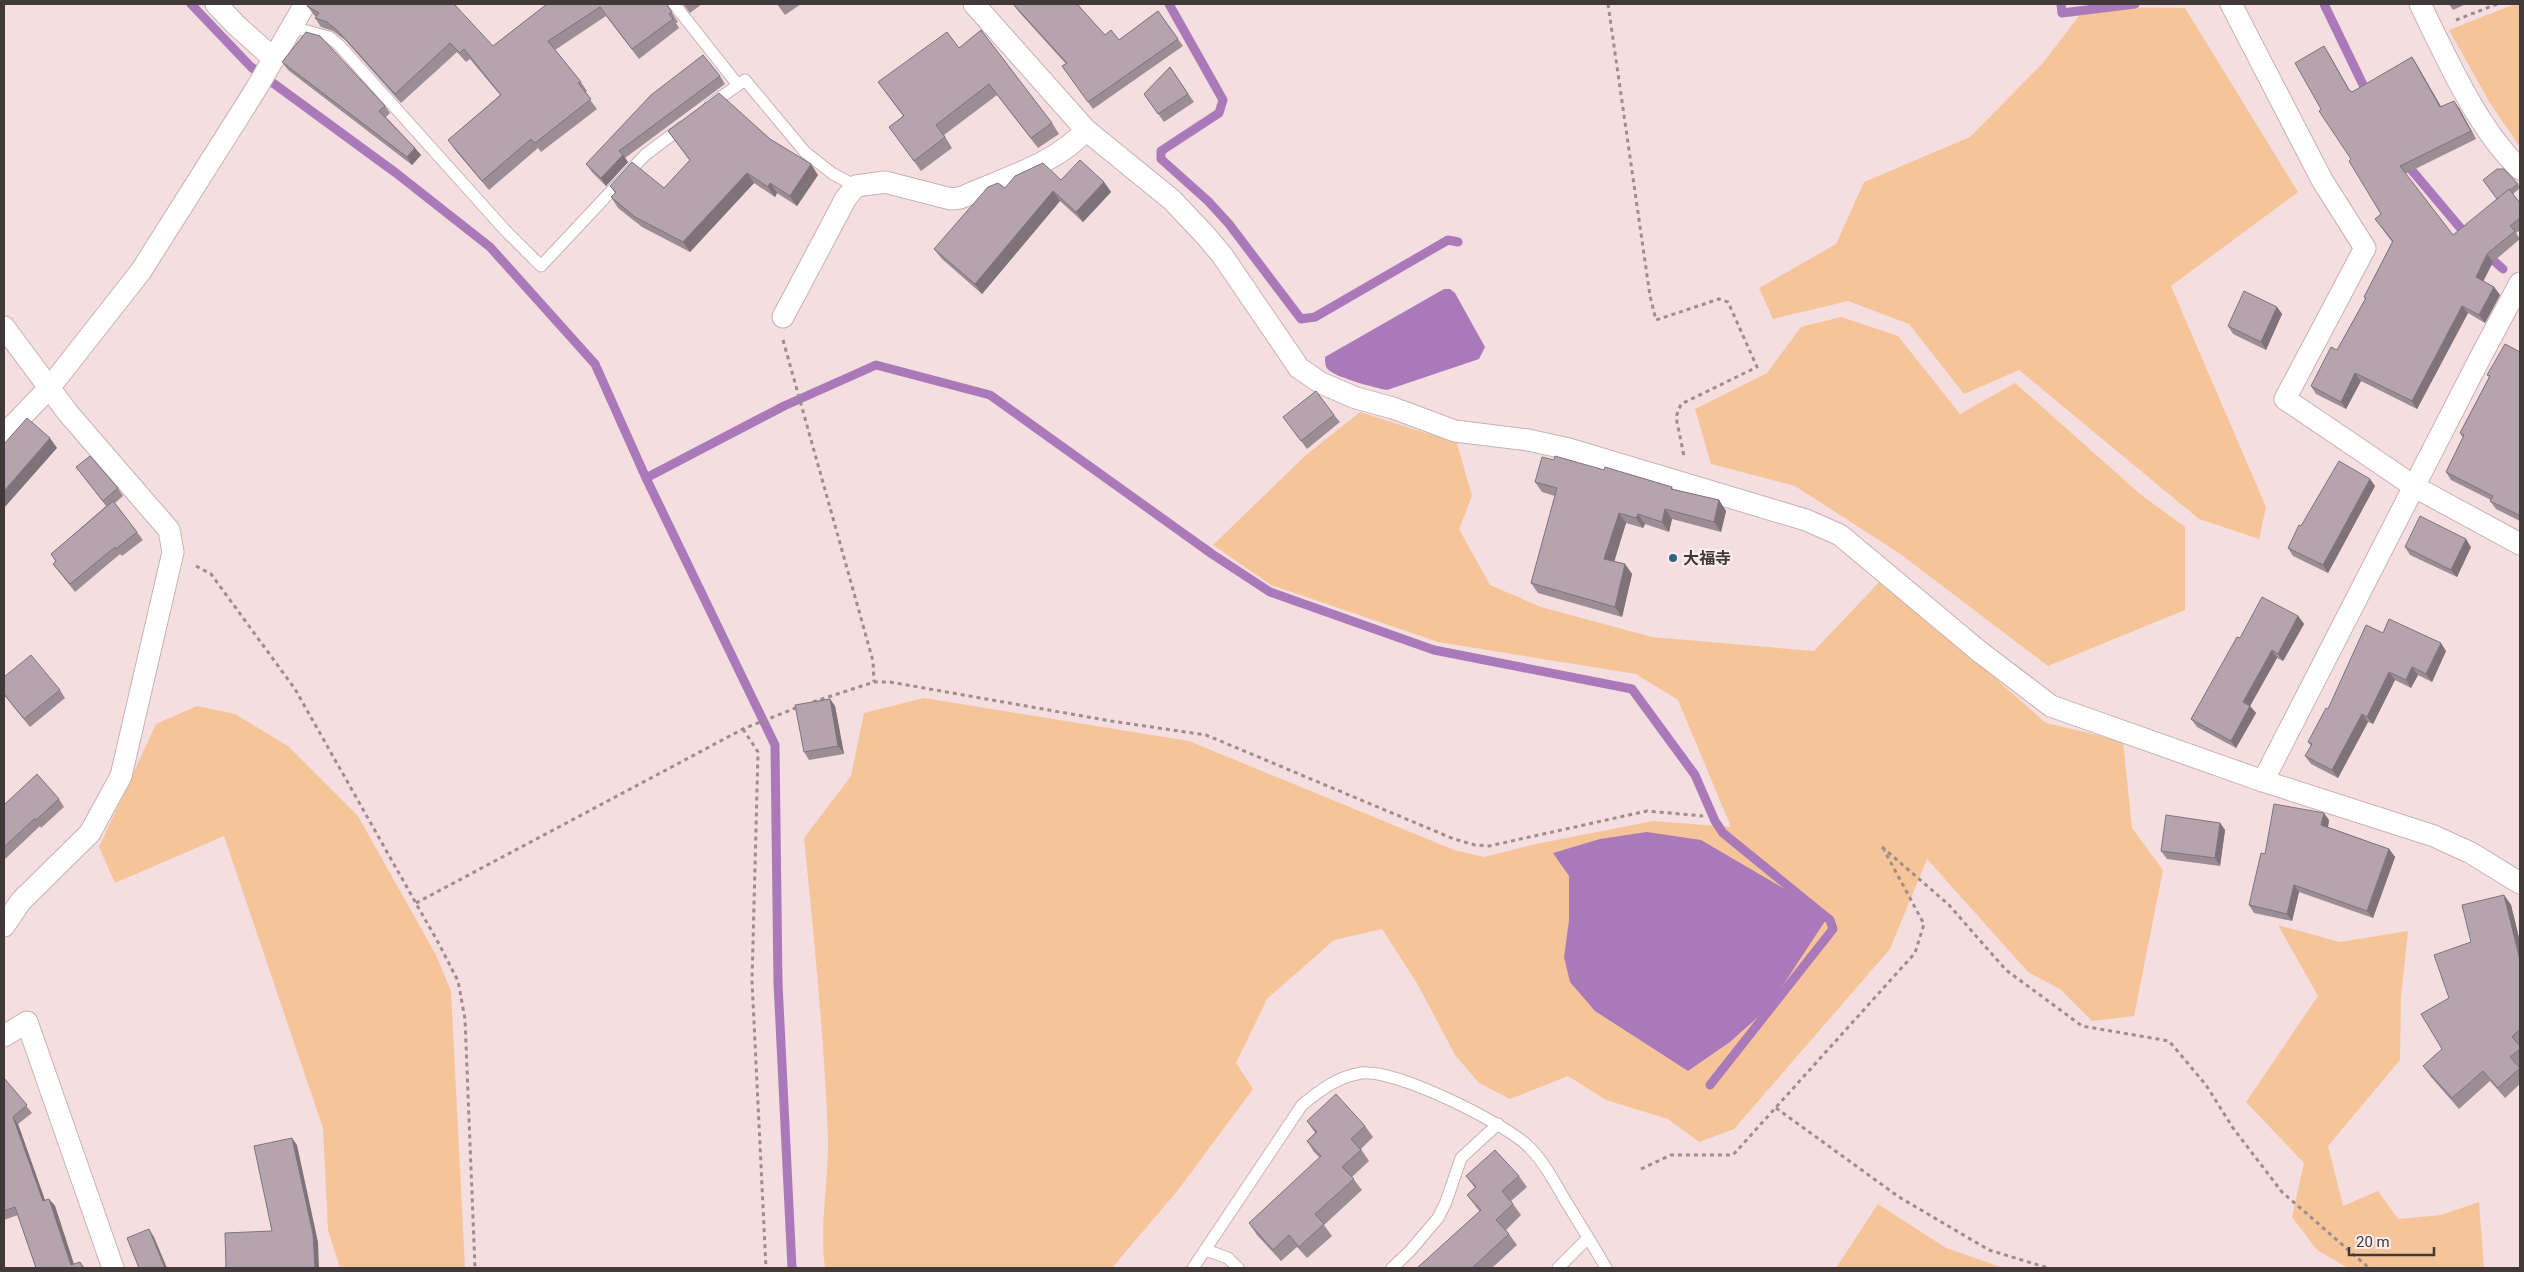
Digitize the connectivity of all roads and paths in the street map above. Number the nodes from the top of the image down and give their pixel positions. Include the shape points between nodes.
1 (216, 4) edge
2 (305, 4) edge
3 (674, 4) edge
4 (974, 4) edge
5 (1608, 4) edge
6 (2231, 4) edge
7 (2420, 4) edge
8 (2497, 4) edge
9 (292, 28) junction
10 (2432, 30) junction
11 (272, 62) junction
12 (738, 84) junction
13 (1086, 130) junction
14 (2520, 169) edge
15 (856, 186) junction
16 (2520, 284) edge
17 (783, 317) joint
18 (4, 327) edge
19 (50, 387) junction
20 (4, 435) edge
21 (1690, 486) junction
22 (2415, 487) junction
23 (2520, 544) edge
24 (173, 552) junction
25 (874, 682) junction
26 (812, 703) edge
27 (803, 706) edge
28 (742, 729) junction
29 (2263, 781) junction
30 (1703, 816) dead end
31 (2520, 883) edge
32 (416, 903) junction
33 (4, 926) edge
34 (4, 1036) edge
35 (1776, 1108) junction
36 (1498, 1124) junction
37 (1641, 1169) dead end
38 (1588, 1238) junction
39 (1206, 1250) junction
40 (112, 1268) edge
41 (476, 1268) edge
42 (766, 1268) edge
43 (1193, 1268) edge
44 (1238, 1268) edge
45 (1392, 1268) edge
46 (1558, 1268) edge
47 (1606, 1268) edge
48 (2048, 1268) edge
49 (2369, 1268) edge

1 - 11 street
2 - 9 street
3 - 12 lane
4 - 13 street
5 - 21 path via 1656,320 1719,299 1728,302 1757,367 1681,404 1677,410
6 - 22 street via 2322,180 2365,248 2285,399
7 - 10 street
8 - 10 path
9 - 11 street
9 - 12 lane via 329,37 340,45 541,266 645,155
10 - 14 street via 2482,122
11 - 19 street via 141,271
12 - 15 lane via 745,80 806,152 833,174
13 - 15 street via 1051,156 960,198 951,199 885,182
13 - 21 street via 1183,211 1222,255 1299,368 1320,383 1455,431 1569,449
15 - 17 street via 846,198
16 - 22 street
17 - 25 path via 783,339 874,661
18 - 19 street
19 - 20 street
19 - 24 street via 68,414 169,530
21 - 29 street via 1806,520 1840,535 1980,652 2051,706
22 - 23 street
22 - 29 street
24 - 32 path via 211,574 273,657 295,689
24 - 33 street via 121,776 90,833 21,901
25 - 26 path
25 - 30 path via 890,682 1206,735 1475,845 1489,846 1647,811
27 - 28 path
28 - 32 path
28 - 42 path via 758,752 752,980
29 - 31 street via 2434,836
32 - 41 path via 458,981 465,1019
34 - 40 street via 27,1022
35 - 37 path via 1732,1155 1671,1156
35 - 48 path via 1907,1202 1989,1250
35 - 49 path via 1915,953 1924,924 1882,847 1948,904 2006,970 2082,1026 2169,1041 2206,1085 2233,1128 2282,1192
36 - 38 lane via 1528,1146 1544,1164
36 - 39 lane via 1391,1077 1362,1073 1340,1079 1321,1089 1302,1106
36 - 45 lane via 1461,1158 1438,1218
38 - 46 lane
38 - 47 lane
39 - 43 lane
39 - 44 lane via 1228,1258

